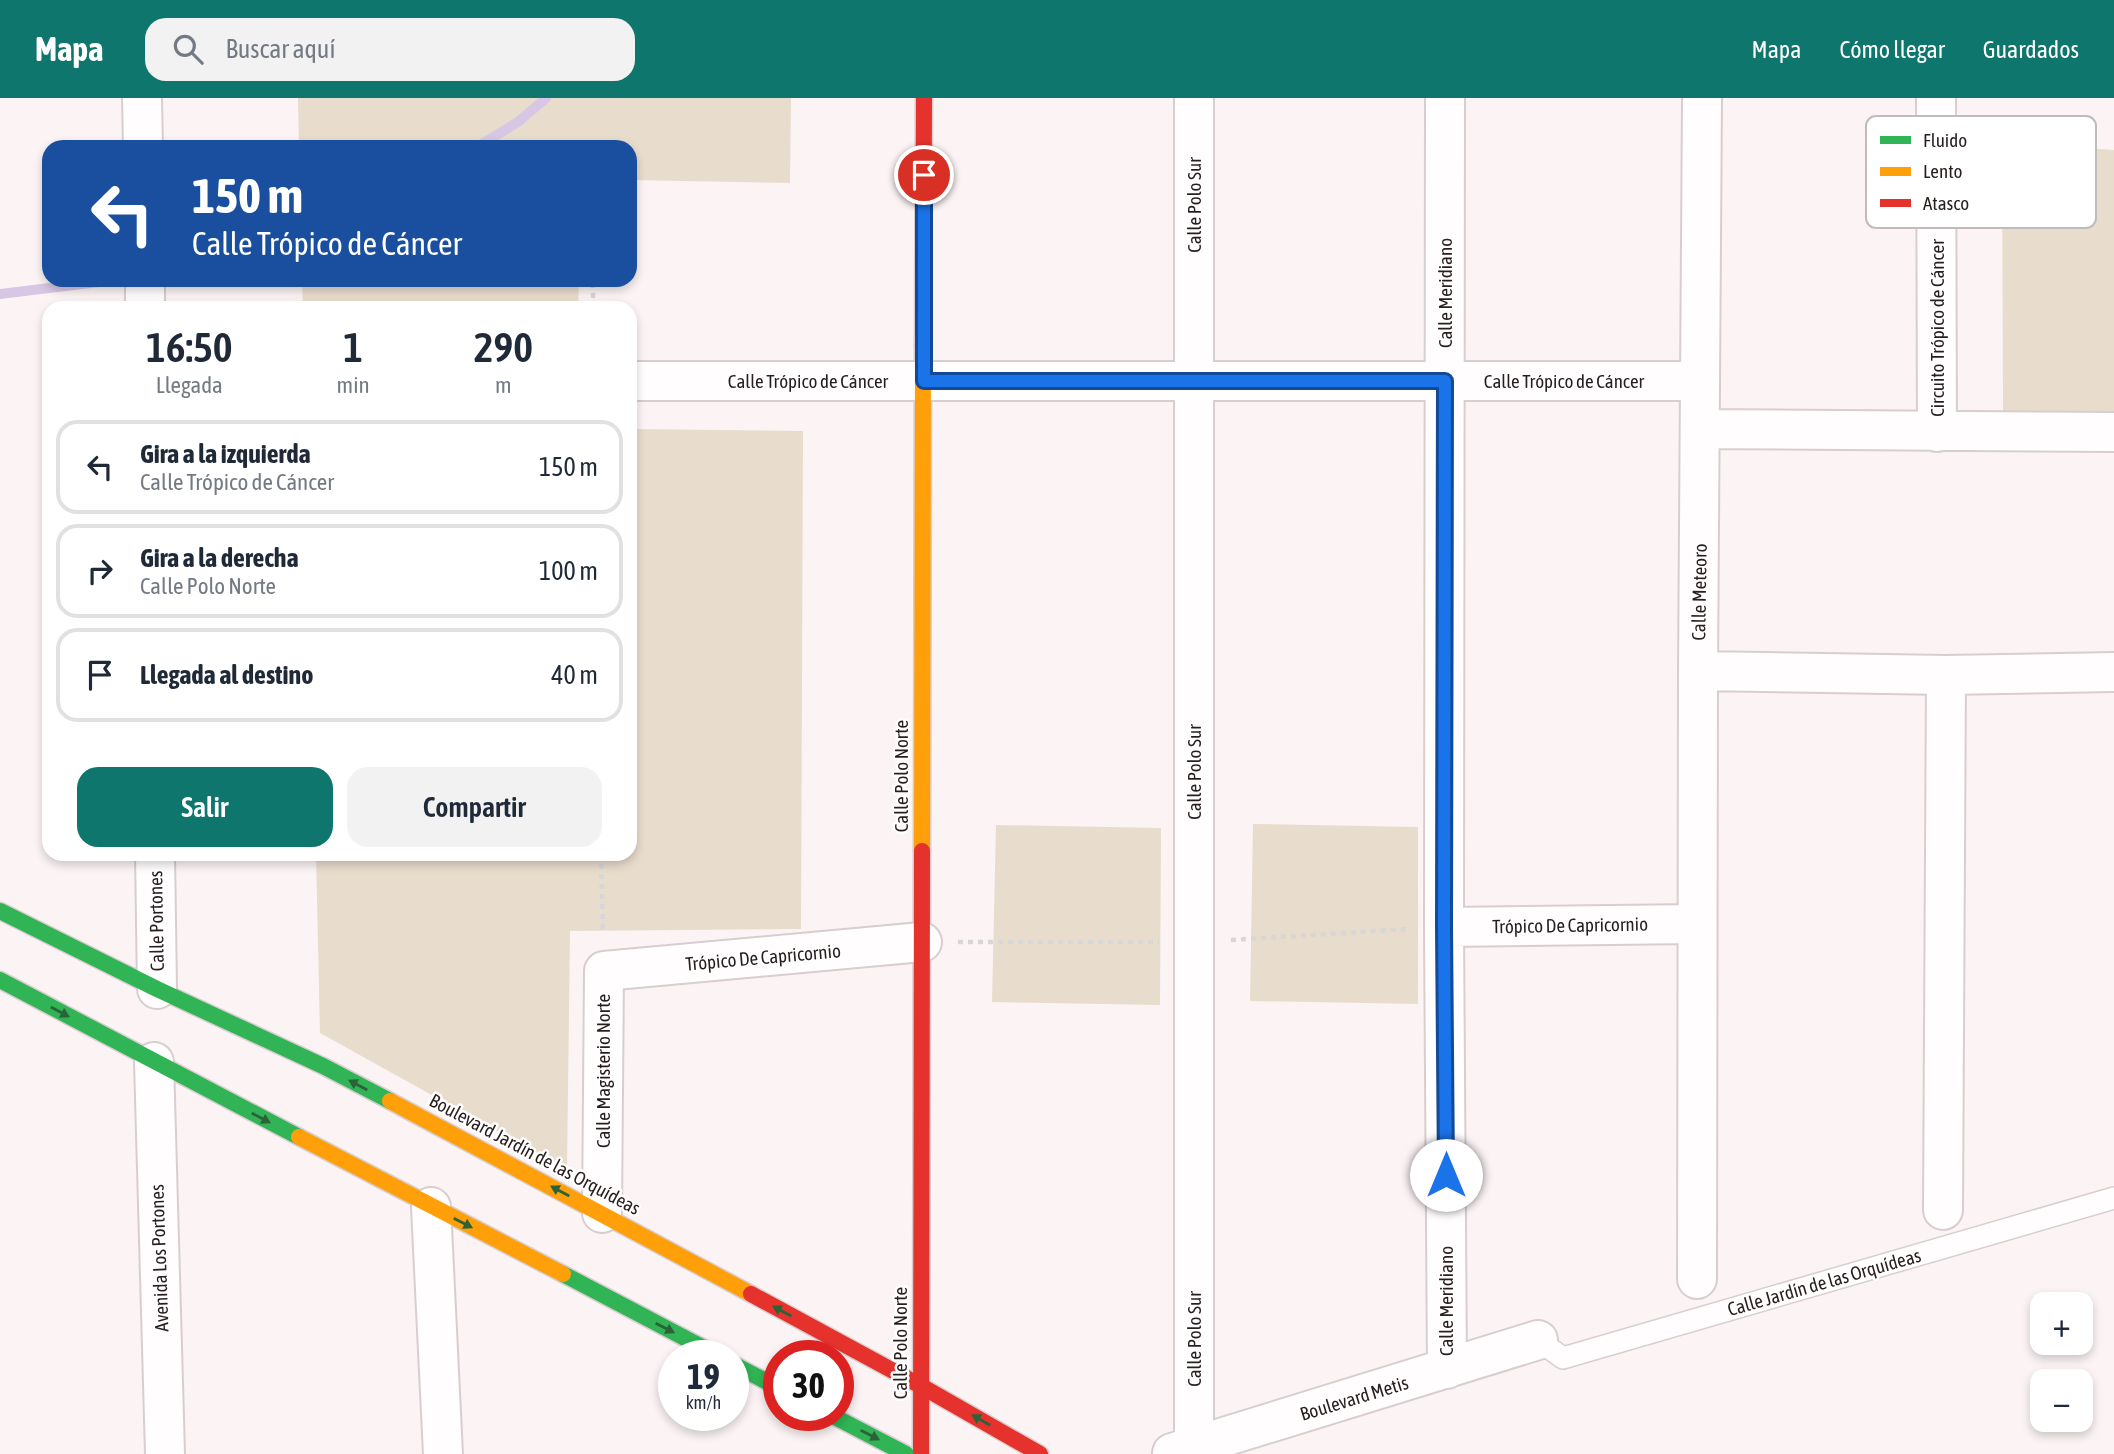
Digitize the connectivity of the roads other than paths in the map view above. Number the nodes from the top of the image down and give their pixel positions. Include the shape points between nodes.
1 (142, 98) edge
2 (924, 98) edge
3 (1194, 98) edge
4 (1445, 98) edge
5 (1702, 98) edge
6 (1937, 98) edge
7 (1937, 116) edge
8 (143, 140) edge
9 (1937, 228) edge
10 (637, 381) edge
11 (924, 381) junction
12 (1194, 381) junction
13 (1445, 381) junction
14 (1700, 381) junction
15 (1700, 429) junction
16 (1937, 432) junction
17 (2114, 432) edge
18 (1698, 671) junction
19 (2114, 672) edge
20 (1946, 675) junction
21 (155, 861) edge
22 (0, 911) edge
23 (1697, 924) junction
24 (1444, 927) junction
25 (922, 943) junction
26 (604, 971) joint
27 (0, 980) edge
28 (157, 989) junction
29 (154, 1062) junction
30 (2114, 1198) edge
31 (431, 1207) junction
32 (1943, 1210) dead end
33 (602, 1213) junction
34 (1697, 1279) dead end
35 (688, 1340) edge
36 (1538, 1340) joint
37 (1447, 1369) junction
38 (921, 1386) junction
39 (854, 1427) edge
40 (1182, 1450) edge
41 (165, 1454) edge
42 (443, 1454) edge
43 (906, 1454) edge
44 (921, 1454) edge
45 (1040, 1454) edge

1 - 8 street
2 - 11 street, Calle Polo Norte
3 - 12 street, Calle Polo Sur
4 - 13 street, Calle Meridiano
5 - 14 street, Calle Meteoro
6 - 7 street, Circuito Trópico de Cáncer
9 - 16 street, Circuito Trópico de Cáncer
10 - 11 street, Calle Trópico de Cáncer
11 - 12 street, Calle Trópico de Cáncer
11 - 25 street, Calle Polo Norte
12 - 13 street, Calle Trópico de Cáncer
12 - 40 street, Calle Polo Sur
13 - 14 street, Calle Trópico de Cáncer
13 - 24 street, Calle Meridiano
14 - 15 street, Calle Meteoro
15 - 16 street
15 - 18 street, Calle Meteoro
16 - 17 street
18 - 20 street
18 - 23 street, Calle Meteoro
19 - 20 street
20 - 32 street
21 - 28 street, Calle Portones
22 - 28 street, Boulevard Jardín de las Orquídeas
23 - 24 street, Trópico De Capricornio
23 - 34 street, Calle Meteoro
24 - 37 street, Calle Meridiano
25 - 26 street, Trópico De Capricornio
25 - 38 street, Calle Polo Norte
26 - 33 street, Calle Magisterio Norte
27 -> 29 street
33 -> 28 street, Boulevard Jardín de las Orquídeas via 323,1066
29 -> 31 street
29 - 41 street, Avenida Los Portones
30 - 36 lane, Calle Jardín de las Orquídeas via 1563,1358
31 -> 35 street
31 - 42 street
38 -> 33 street, Boulevard Jardín de las Orquídeas
36 - 37 street, Boulevard Metis
37 - 40 street, Boulevard Metis
38 - 44 street, Calle Polo Norte
45 -> 38 street, Boulevard Jardín de las Orquídeas
39 -> 43 street

